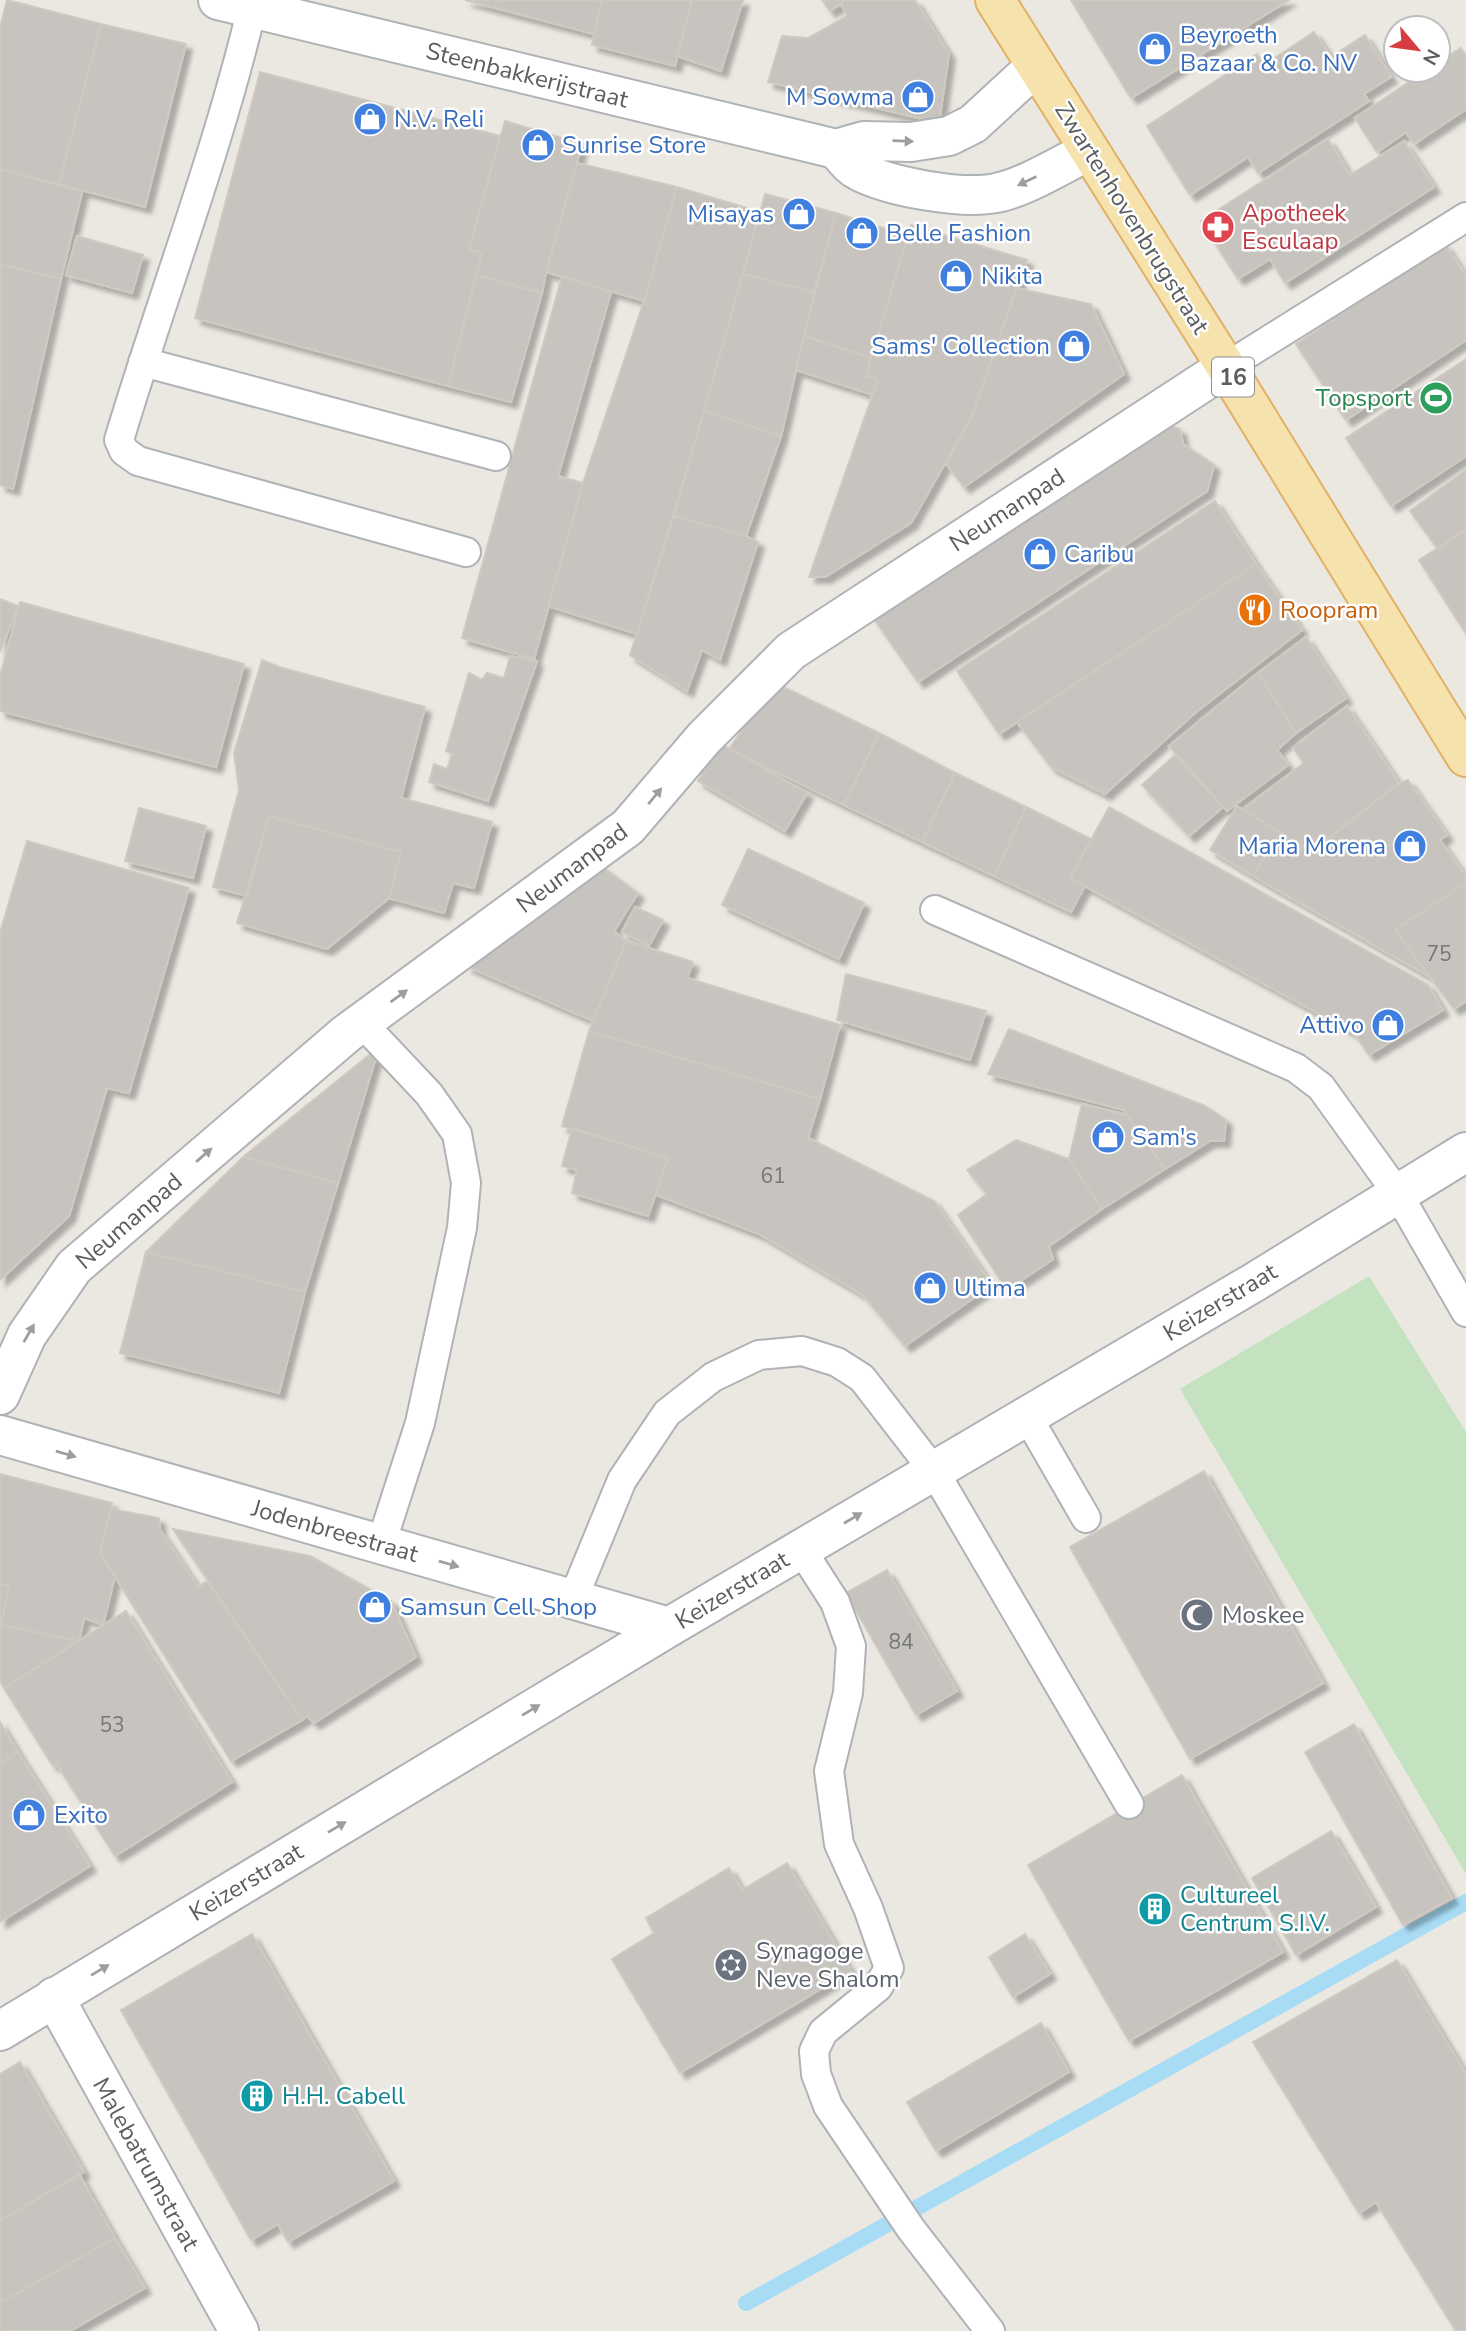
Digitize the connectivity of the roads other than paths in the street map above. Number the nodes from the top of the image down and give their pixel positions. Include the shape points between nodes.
1 (995, 0) edge
2 (235, 4) edge
3 (1037, 66) junction
4 (836, 149) junction
5 (1089, 151) junction
6 (1466, 217) edge
7 (143, 362) junction
8 (1226, 367) junction
9 (496, 456) dead end
10 (466, 552) dead end
11 (1466, 757) edge
12 (935, 910) dead end
13 (362, 1023) junction
14 (1466, 1152) edge
15 (1398, 1194) junction
16 (1466, 1312) edge
17 (0, 1395) edge
18 (1027, 1416) junction
19 (0, 1435) edge
20 (934, 1471) junction
21 (1086, 1518) dead end
22 (381, 1544) junction
23 (801, 1549) junction
24 (573, 1599) junction
25 (669, 1627) junction
26 (1129, 1804) dead end
27 (54, 1997) junction
28 (0, 2031) edge
29 (239, 2331) edge
30 (990, 2331) edge

1 - 3 main road, Zwartenhovenbrugstraat / 16
2 - 4 street, Steenbakkerijstraat
2 - 7 lane via 235,79
4 -> 3 street, Steenbakkerijstraat via 864,141 911,142 949,136 973,124
3 - 5 main road, Zwartenhovenbrugstraat / 16
5 -> 4 street, Steenbakkerijstraat via 1013,188 977,195 886,181 857,171
5 - 8 main road, Zwartenhovenbrugstraat / 16
6 - 8 lane
7 - 9 lane
7 - 10 lane via 119,440 124,451 138,461
8 - 11 main road, Zwartenhovenbrugstraat / 16
13 -> 8 street, Neumanpad via 628,827 704,738 791,651
12 - 15 lane via 1296,1068 1321,1087
17 -> 13 street, Neumanpad via 27,1335 74,1267
13 - 22 lane via 429,1094 457,1134 466,1183 462,1228 420,1423
14 - 15 street, Keizerstraat
15 - 16 lane
15 - 18 street, Keizerstraat
18 - 20 street, Keizerstraat
18 - 21 lane
19 -> 22 street, Jodenbreestraat
23 -> 20 street, Keizerstraat
20 - 24 lane via 862,1378 837,1362 802,1351 759,1355 713,1377 667,1413 622,1480
20 - 26 lane
22 -> 24 street, Jodenbreestraat
23 - 25 street, Keizerstraat
23 - 30 lane via 835,1602 851,1646 848,1693 829,1771 839,1844 889,1968 878,1987 823,2032 814,2051 816,2074 828,2106 911,2229
24 - 25 street, Jodenbreestraat
27 -> 25 street, Keizerstraat
27 - 28 street, Keizerstraat
27 - 29 street, Malebatrumstraat

